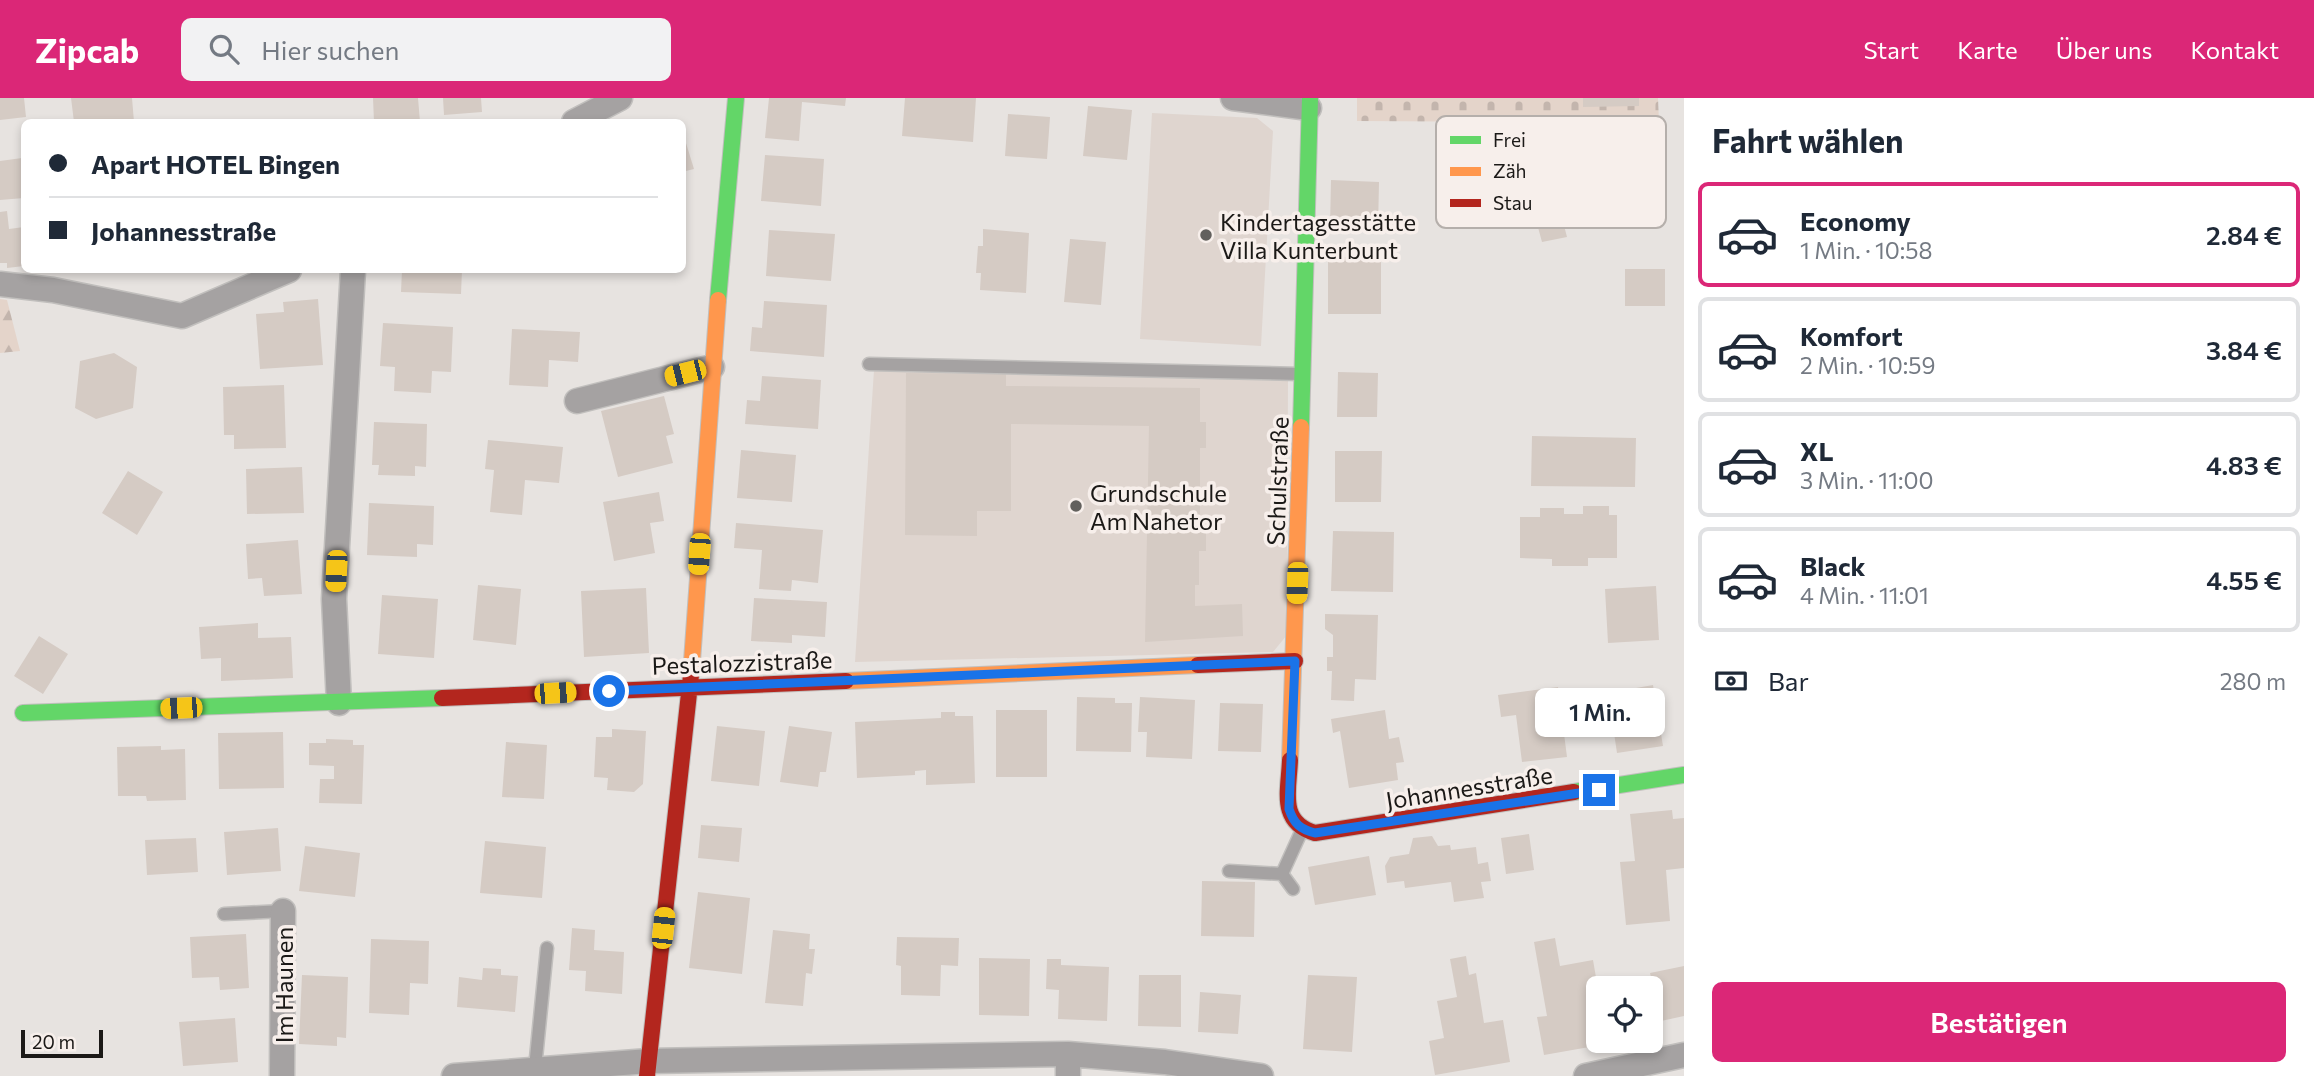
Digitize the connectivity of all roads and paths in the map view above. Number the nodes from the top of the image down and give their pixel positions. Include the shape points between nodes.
1 (620, 98) edge
2 (736, 98) edge
3 (1233, 98) edge
4 (1310, 103) edge
5 (580, 119) edge
6 (282, 273) edge
7 (353, 273) edge
8 (52, 280) edge
9 (0, 284) edge
10 (869, 364) dead end
11 (712, 367) junction
12 (1303, 374) junction
13 (577, 401) dead end
14 (1295, 661) junction
15 (690, 687) junction
16 (339, 703) junction
17 (23, 713) dead end
18 (1684, 775) edge
19 (1303, 830) junction
20 (1229, 872) dead end
21 (1282, 874) junction
22 (1293, 889) dead end
23 (283, 911) joint
24 (224, 914) dead end
25 (547, 948) dead end
26 (1684, 1055) edge
27 (1068, 1065) edge
28 (535, 1069) junction
29 (648, 1069) edge
30 (282, 1076) edge
31 (453, 1076) edge
32 (1261, 1076) edge
33 (1586, 1076) edge

1 - 5 street
2 - 11 street
3 - 4 street
4 - 12 street, Schulstraße
6 - 8 street via 182,316
7 - 16 street via 334,599
8 - 9 street
10 - 12 lane
11 - 13 street
11 - 15 street
12 - 14 street, Schulstraße
14 - 15 street, Pestalozzistraße
14 - 19 street, Schulstraße via 1289,809
15 - 16 street, Pestalozzistraße
15 - 29 street
16 - 17 street, Pestalozzistraße
18 - 19 street, Johannesstraße via 1315,833
19 - 21 lane
20 - 21 lane
21 - 22 lane
23 - 24 lane, Im Haunen
23 - 30 street, Im Haunen
25 - 28 lane
26 - 33 street
27 - 29 street
27 - 32 street via 1165,1062
28 - 29 street
28 - 31 street

